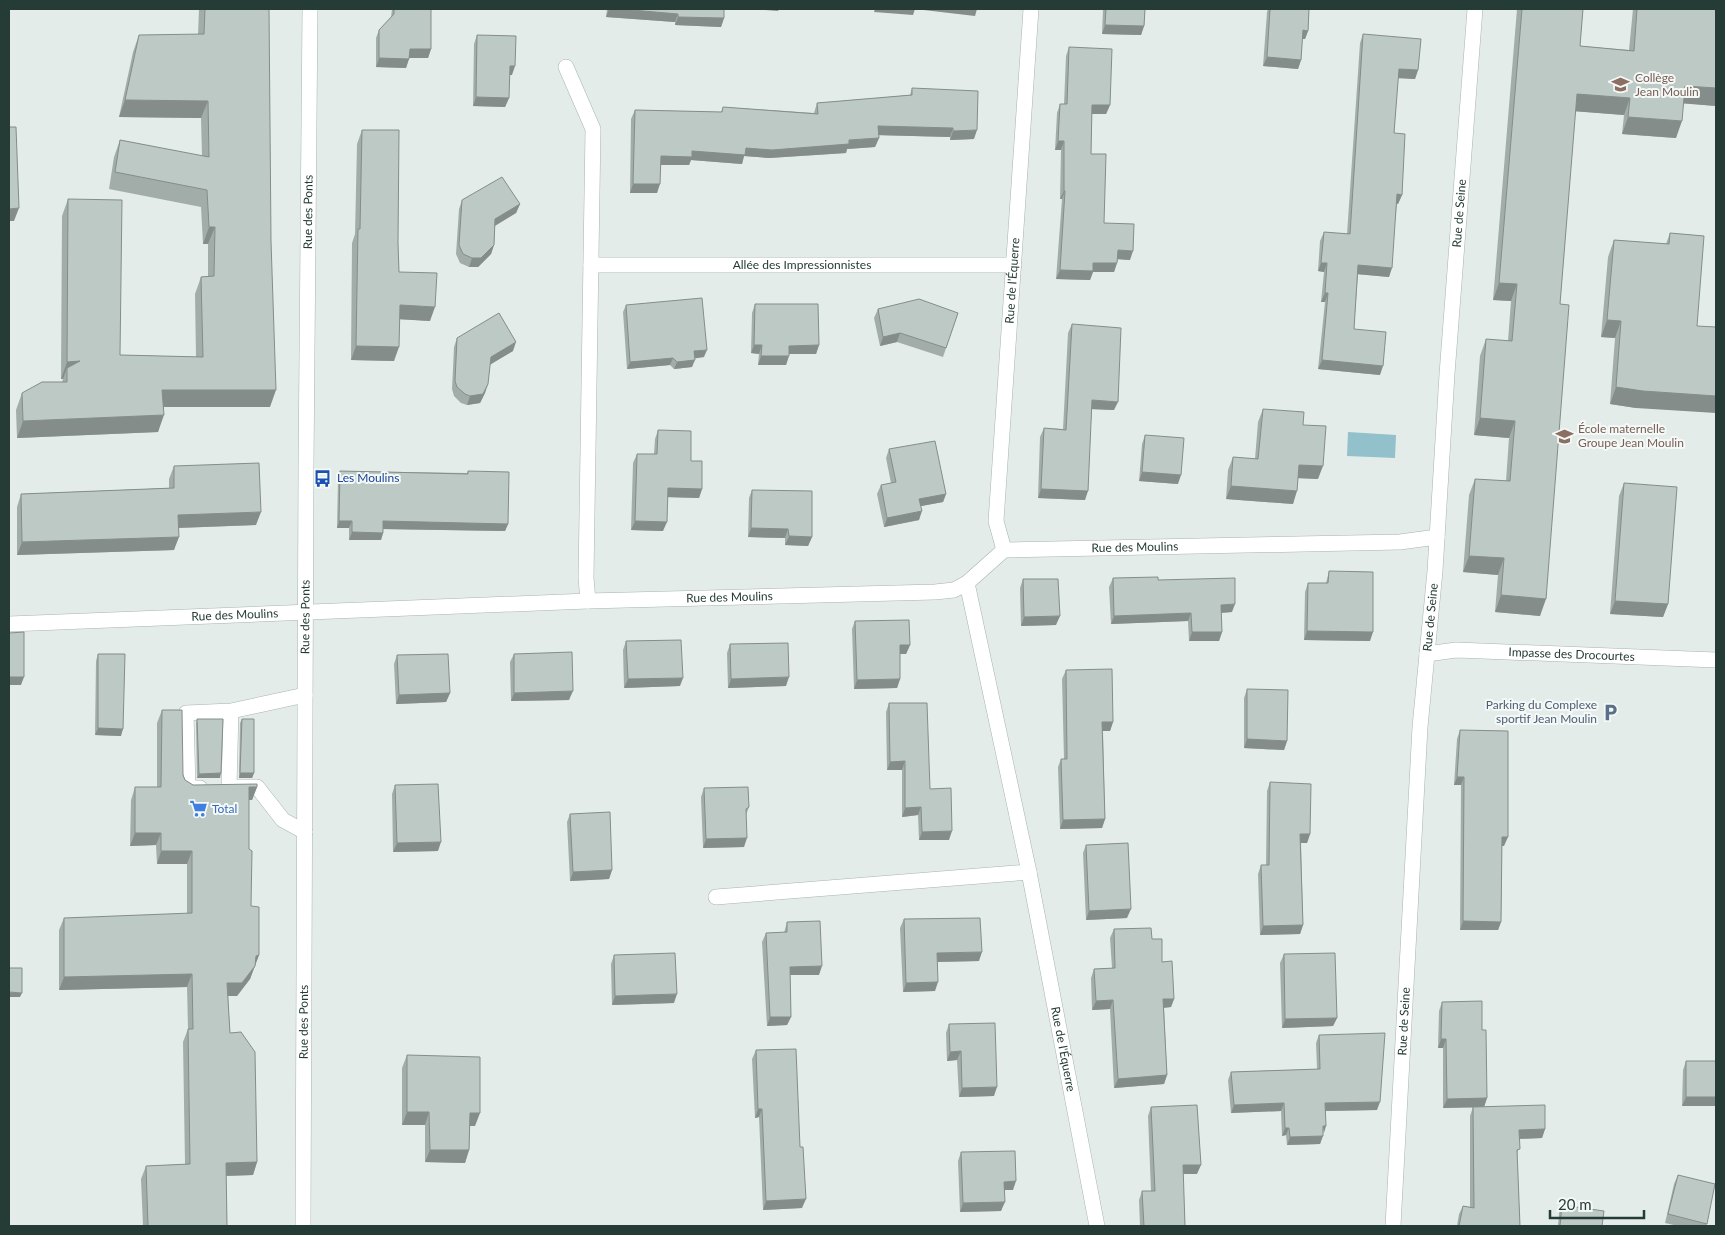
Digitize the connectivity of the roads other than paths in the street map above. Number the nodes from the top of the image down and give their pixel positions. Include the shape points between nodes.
1 (310, 9) edge
2 (1031, 9) edge
3 (1475, 9) edge
4 (566, 67) dead end
5 (591, 265) junction
6 (1014, 265) junction
7 (1437, 537) junction
8 (1004, 550) junction
9 (967, 583) junction
10 (588, 601) junction
11 (306, 613) junction
12 (9, 624) edge
13 (1427, 654) junction
14 (1716, 660) edge
15 (305, 695) junction
16 (231, 712) junction
17 (229, 787) junction
18 (305, 832) junction
19 (1029, 872) junction
20 (716, 897) dead end
21 (303, 1226) edge
22 (1097, 1226) edge
23 (1394, 1226) edge

1 - 11 street, Rue des Ponts
2 - 6 street, Rue de l'Équerre
3 - 7 street, Rue de Seine
4 - 5 street via 593,129
5 - 6 street, Allée des Impressionnistes
5 - 10 street
6 - 8 street, Rue de l'Équerre via 996,521
7 - 8 street, Rue des Moulins via 1400,542
7 - 13 street, Rue de Seine
8 - 9 street, Rue des Moulins
9 - 10 street, Rue des Moulins via 954,590 935,592
9 - 19 street, Rue de l'Équerre
10 - 11 street, Rue des Moulins
11 - 12 street, Rue des Moulins
11 - 15 street, Rue des Ponts
13 - 14 street, Impasse des Drocourtes via 1456,650
13 - 23 street, Rue de Seine via 1420,727
15 - 16 street
15 - 18 street, Rue des Ponts
16 - 17 street
16 - 17 street via 186,713 188,788
17 - 18 street via 258,787 284,820
18 - 21 street, Rue des Ponts
19 - 20 street
19 - 22 street, Rue de l'Équerre

